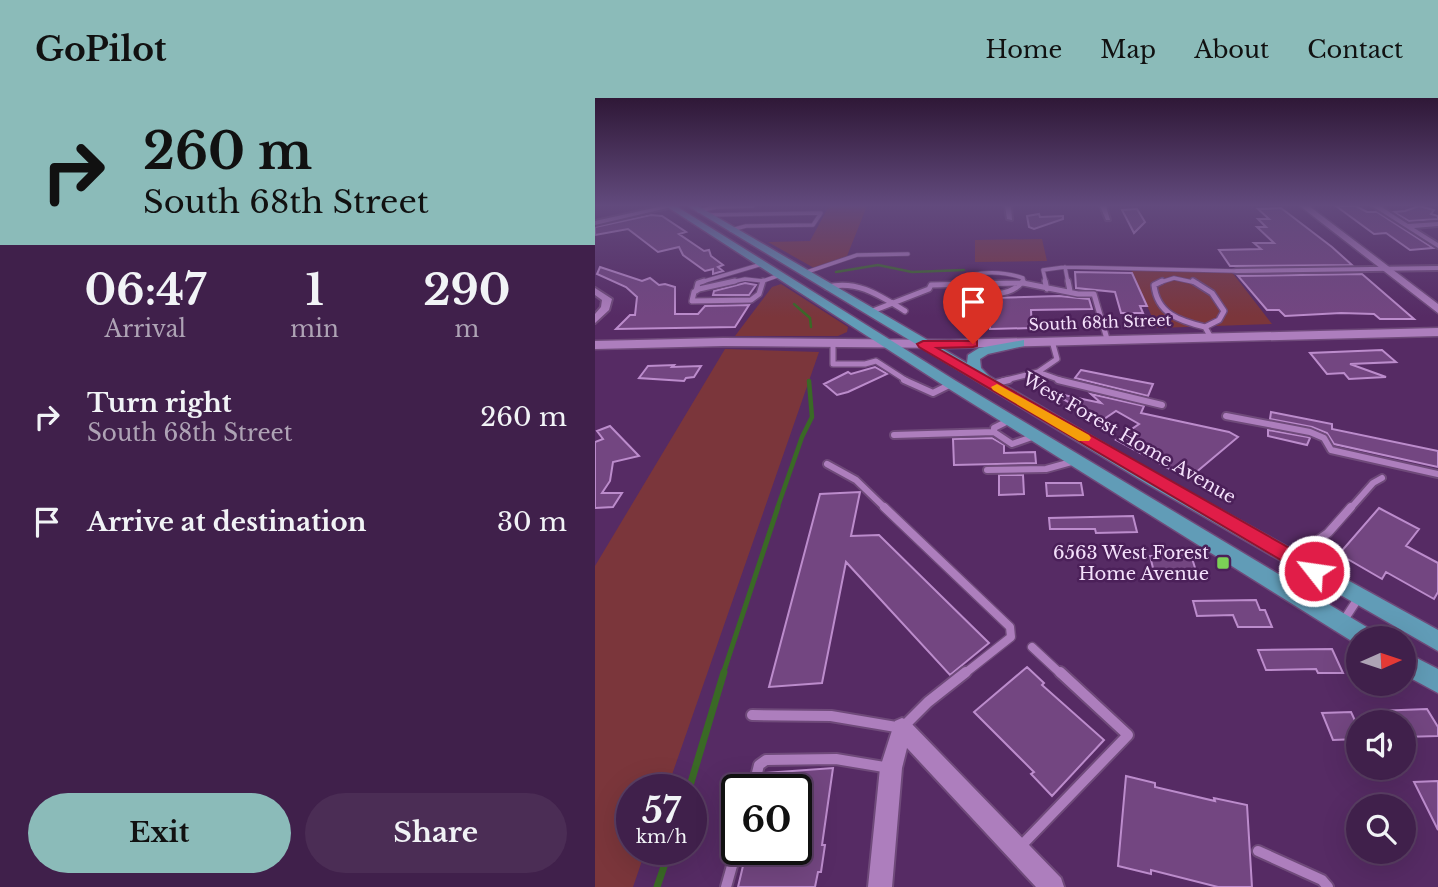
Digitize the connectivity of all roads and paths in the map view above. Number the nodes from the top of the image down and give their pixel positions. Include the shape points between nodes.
1 (729, 243) edge
2 (753, 243) edge
3 (1352, 243) edge
4 (908, 254) dead end
5 (762, 264) junction
6 (1065, 267) junction
7 (1438, 268) edge
8 (1386, 269) junction
9 (1236, 271) joint
10 (804, 273) junction
11 (780, 275) junction
12 (763, 281) junction
13 (1023, 283) junction
14 (965, 284) junction
15 (971, 284) junction
16 (827, 287) junction
17 (1047, 289) junction
18 (595, 291) edge
19 (696, 291) junction
20 (1070, 291) junction
21 (892, 303) junction
22 (1438, 310) edge
23 (905, 311) dead end
24 (870, 312) junction
25 (595, 320) edge
26 (1208, 332) junction
27 (1438, 332) edge
28 (1107, 339) junction
29 (1052, 341) junction
30 (1020, 343) junction
31 (833, 344) junction
32 (888, 344) junction
33 (923, 344) junction
34 (595, 345) edge
35 (1038, 372) junction
36 (989, 383) junction
37 (951, 384) junction
38 (1162, 405) dead end
39 (1226, 416) dead end
40 (1010, 420) junction
41 (994, 432) junction
42 (894, 435) dead end
43 (1035, 436) junction
44 (1075, 461) junction
45 (827, 464) dead end
46 (987, 470) dead end
47 (1438, 474) edge
48 (1382, 478) dead end
49 (1292, 558) junction
50 (1359, 597) junction
51 (1342, 623) junction
52 (1347, 626) edge
53 (1438, 641) edge
54 (1032, 647) dead end
55 (1416, 669) edge
56 (1438, 682) edge
57 (752, 715) dead end
58 (902, 728) junction
59 (891, 768) junction
60 (757, 774) edge
61 (1019, 848) junction
62 (1258, 851) dead end
63 (732, 865) edge
64 (726, 887) edge
65 (880, 887) edge
66 (1052, 887) edge
67 (1328, 887) edge

1 - 5 main road
2 - 10 main road, West Forest Home Avenue
3 - 8 street
4 - 10 lane via 857,255
5 - 11 main road
5 - 19 lane via 698,283
6 - 9 lane
6 - 17 lane via 1043,270
6 - 20 lane
7 - 8 street
8 - 9 street
8 - 22 street
10 - 16 main road, West Forest Home Avenue
11 - 12 lane
11 - 32 main road
12 - 19 lane via 745,279
12 - 19 lane via 759,294 751,300 694,302
13 - 14 lane via 1008,293 993,295
13 - 15 lane
13 - 15 lane via 1023,278 1011,274 980,273 971,275
13 - 17 lane
14 - 15 lane
14 - 21 lane via 931,285
16 - 21 lane via 857,283
16 - 24 main road, West Forest Home Avenue
17 - 20 lane
18 - 25 street via 607,299 606,308
20 - 28 lane via 1094,294
21 - 23 lane
21 - 24 lane
24 - 33 main road, West Forest Home Avenue
26 - 26 lane via 1224,311 1211,290 1181,279 1154,285 1154,294 1169,316
26 - 27 street, South 68th Street
26 - 28 street, South 68th Street
28 - 29 street, South 68th Street
29 - 30 street, South 68th Street
29 - 35 lane via 1057,359
30 - 33 street, South 68th Street
30 - 36 main road via 973,358 974,369
31 - 32 street, South 68th Street
31 - 34 street, South 68th Street
31 - 37 lane via 833,364 876,360 933,393
32 - 33 street, South 68th Street
32 - 37 main road
33 - 36 main road, West Forest Home Avenue
35 - 36 lane
35 - 38 lane
36 - 49 main road, West Forest Home Avenue
37 - 40 main road
39 - 47 lane via 1310,432 1324,438 1331,450
40 - 41 lane
40 - 43 main road
41 - 42 lane
41 - 43 lane via 1012,444
43 - 44 main road
44 - 46 lane via 1046,469
44 - 51 main road
45 - 58 lane via 856,480 1012,632
48 - 49 lane via 1328,533
49 - 50 main road, West Forest Home Avenue
50 - 51 lane
50 - 53 main road, West Forest Home Avenue
51 - 52 main road
54 - 61 lane via 1128,735
55 - 56 main road
57 - 58 lane via 831,716
58 - 59 street
58 - 61 street
59 - 60 lane via 836,758 766,760
59 - 65 street
61 - 66 street
62 - 67 lane
63 - 64 lane

